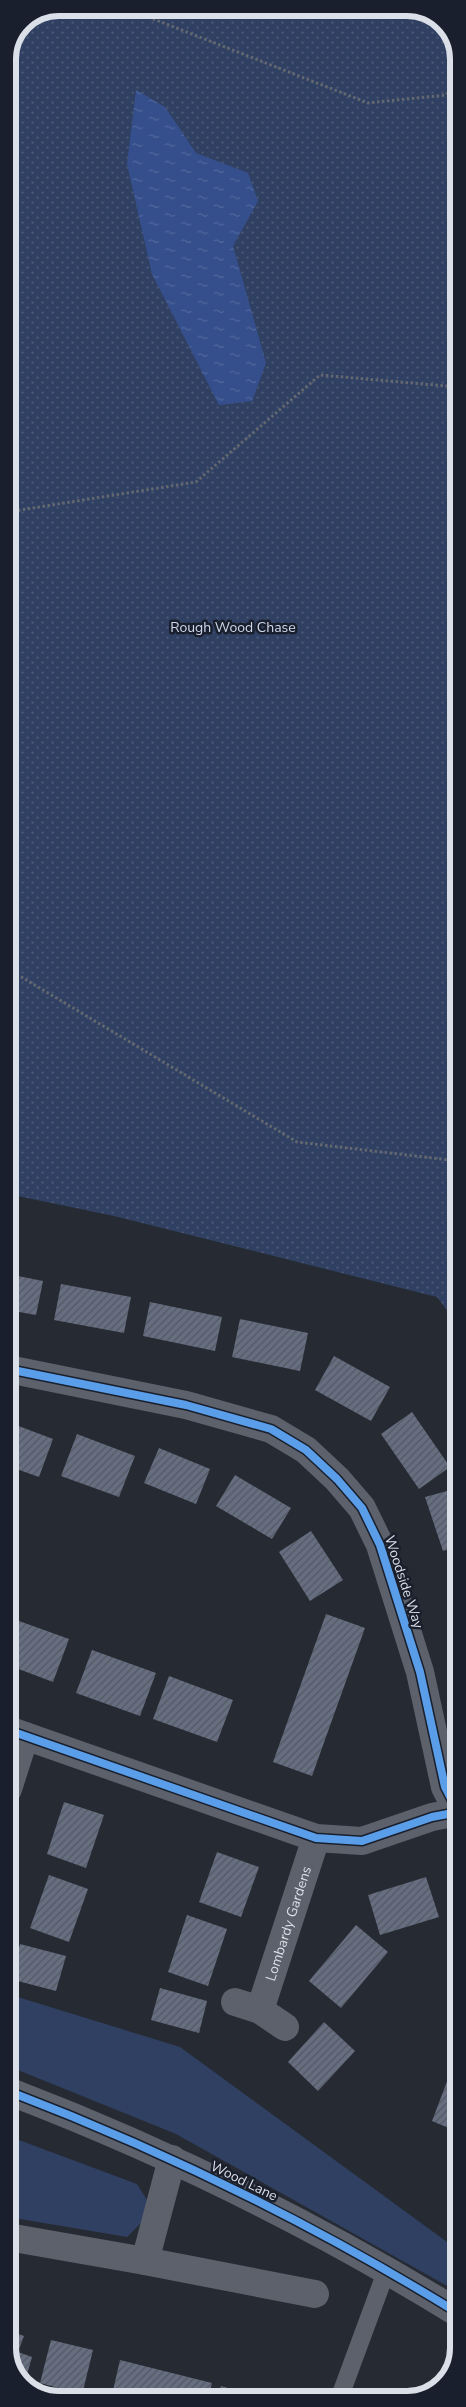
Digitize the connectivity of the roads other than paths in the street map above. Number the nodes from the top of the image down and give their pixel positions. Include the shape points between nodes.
1 (17, 1371) edge
2 (17, 1733) edge
3 (450, 1796) edge
4 (450, 1814) edge
5 (316, 1838) junction
6 (285, 2027) dead end
7 (17, 2094) edge
8 (172, 2159) junction
9 (17, 2239) edge
10 (145, 2261) junction
11 (388, 2269) junction
12 (315, 2294) dead end
13 (450, 2308) edge
14 (342, 2390) edge

1 - 3 street, Woodside Way via 186,1405 271,1429 306,1450 337,1479 362,1508 380,1544 420,1672
2 - 5 street, Woodside Way
4 - 5 street, Woodside Way via 362,1841
5 - 6 street, Lombardy Gardens via 247,2006
7 - 8 street, Wood Lane
8 - 10 street
8 - 11 street, Wood Lane
9 - 10 street
10 - 12 street
11 - 13 street, Wood Lane
11 - 14 lane

